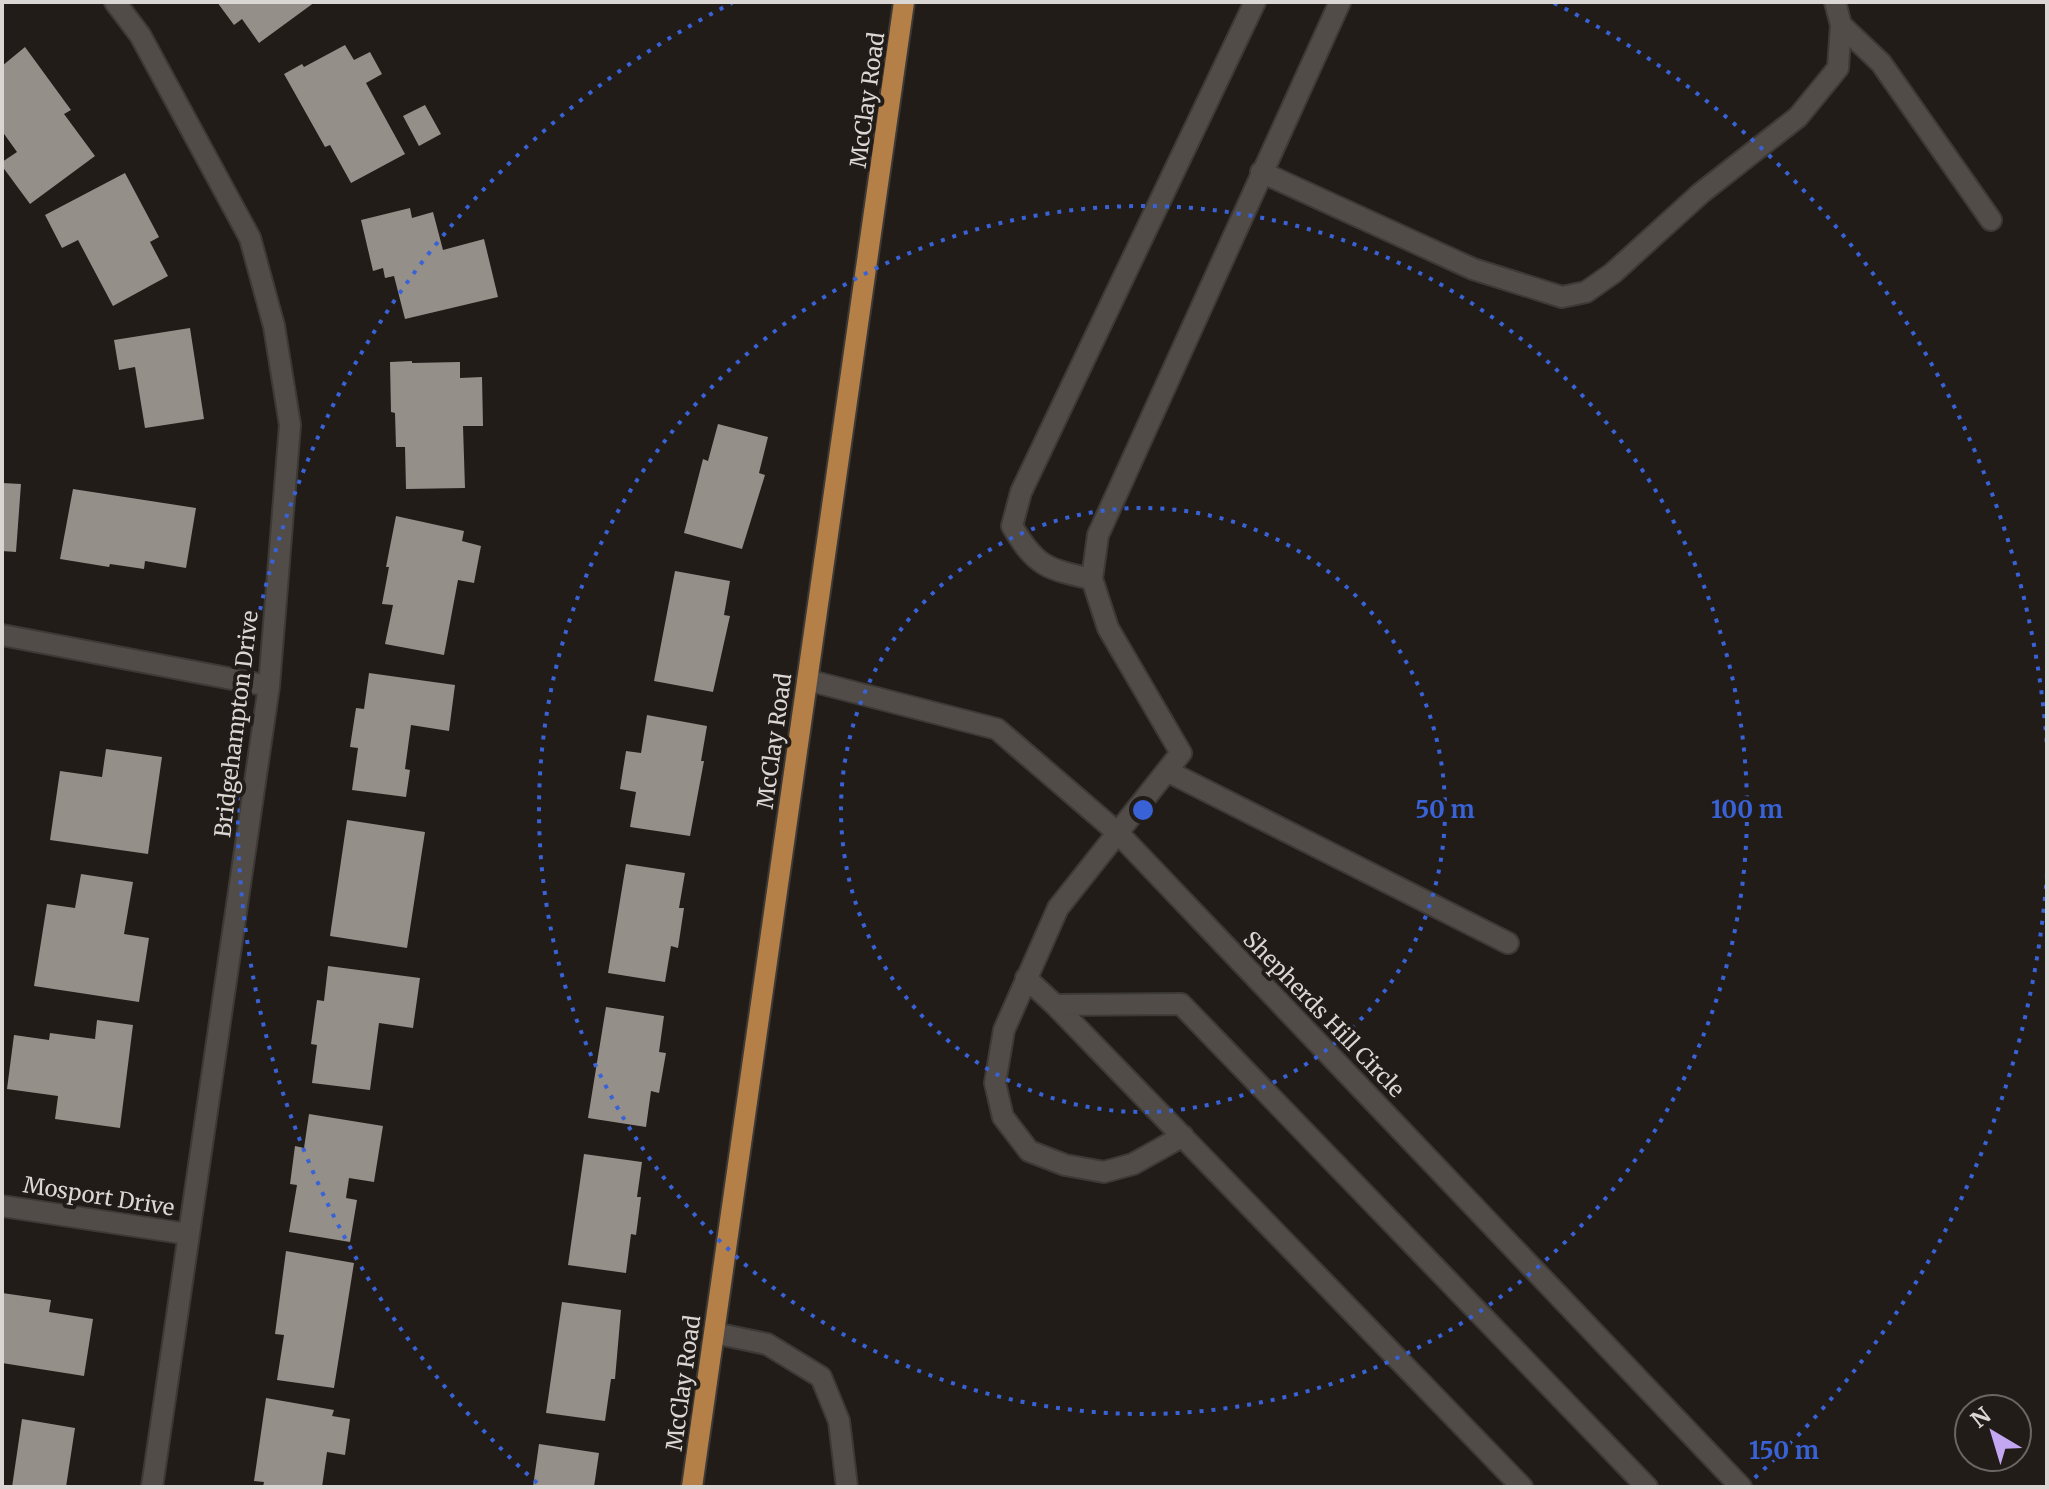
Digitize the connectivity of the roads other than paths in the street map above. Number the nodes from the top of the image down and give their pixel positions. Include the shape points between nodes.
1 (115, 2) edge
2 (904, 2) edge
3 (1255, 2) edge
4 (1340, 2) edge
5 (1835, 2) edge
6 (1841, 25) junction
7 (1261, 172) junction
8 (1991, 220) dead end
9 (1092, 579) junction
10 (2, 635) edge
11 (807, 680) junction
12 (269, 686) junction
13 (1167, 771) junction
14 (1119, 834) junction
15 (1508, 943) dead end
16 (1026, 978) junction
17 (1055, 1005) junction
18 (1183, 1136) junction
19 (2, 1206) edge
20 (188, 1234) junction
21 (714, 1333) junction
22 (152, 1487) edge
23 (692, 1487) edge
24 (847, 1487) edge
25 (1522, 1487) edge
26 (1647, 1487) edge
27 (1741, 1487) edge

1 - 12 street, Bridgehampton Drive via 140,35 250,238 274,326 290,425
2 - 11 main road, McClay Road
3 - 9 street via 1021,492 1012,526 1026,549 1051,570
4 - 7 street
5 - 6 street
6 - 7 street via 1838,68 1798,117 1586,292 1562,297 1473,269
6 - 8 street via 1881,63
7 - 9 street via 1098,535
9 - 13 street via 1108,628 1181,753
10 - 12 street
11 - 14 street, Shepherds Hill Circle via 997,729
11 - 21 main road, McClay Road
12 - 20 street, Bridgehampton Drive
13 - 14 street
13 - 15 street
14 - 16 street via 1058,908
14 - 27 street, Shepherds Hill Circle
16 - 17 street
16 - 18 street via 1004,1030 995,1083 1003,1117 1029,1151 1104,1172 1133,1164
17 - 18 street
17 - 26 street via 1181,1004
18 - 25 street
19 - 20 street, Mosport Drive
20 - 22 street, Bridgehampton Drive
21 - 23 main road, McClay Road
21 - 24 street via 767,1344 821,1377 839,1421

